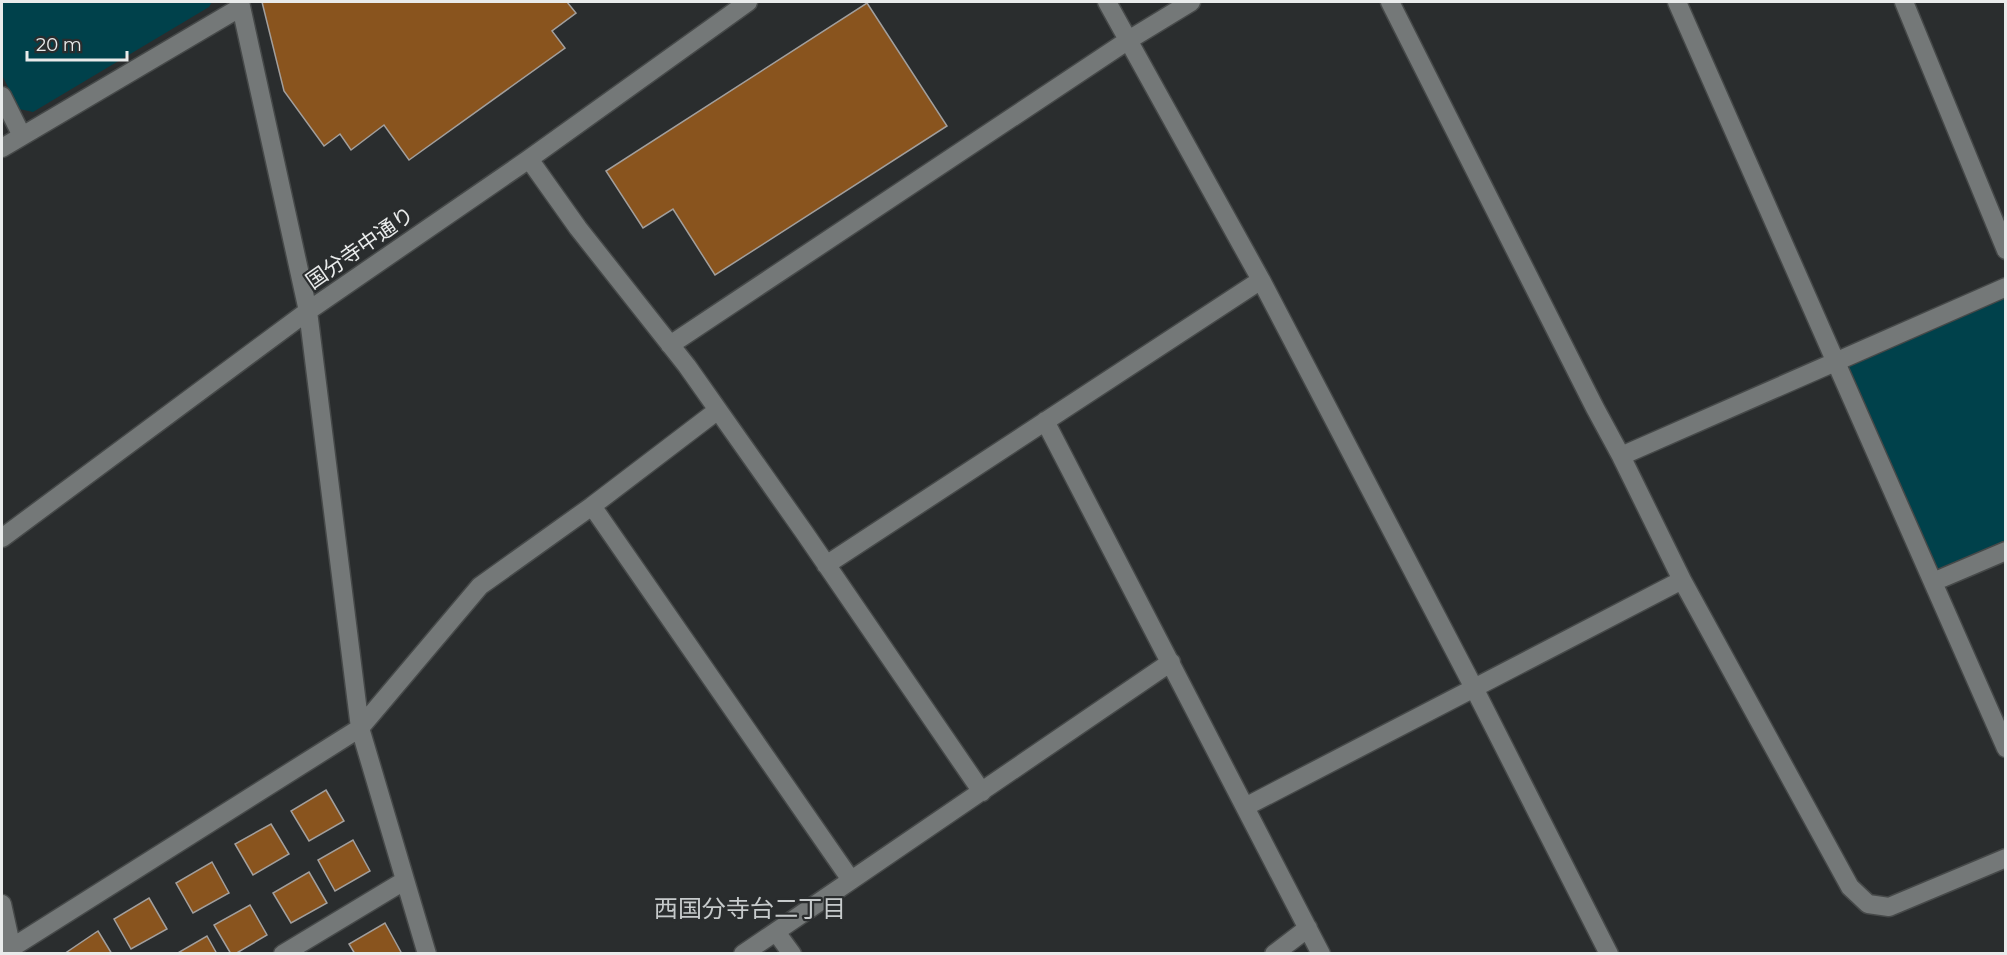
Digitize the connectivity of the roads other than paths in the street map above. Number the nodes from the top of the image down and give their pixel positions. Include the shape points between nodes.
1 (748, 2) edge
2 (1107, 2) edge
3 (1191, 2) edge
4 (1390, 2) edge
5 (1677, 2) edge
6 (1904, 2) edge
7 (241, 4) edge
8 (1127, 41) junction
9 (2, 96) edge
10 (22, 136) junction
11 (2, 148) edge
12 (529, 159) junction
13 (2006, 250) edge
14 (1261, 280) junction
15 (2006, 287) edge
16 (308, 311) junction
17 (670, 345) junction
18 (1836, 362) junction
19 (718, 410) junction
20 (1046, 421) junction
21 (1621, 456) junction
22 (592, 506) junction
23 (2, 538) edge
24 (2006, 550) edge
25 (826, 565) junction
26 (1682, 580) junction
27 (1933, 582) junction
28 (1171, 662) junction
29 (1474, 688) junction
30 (360, 728) junction
31 (2006, 748) edge
32 (982, 792) junction
33 (1245, 807) junction
34 (2006, 858) edge
35 (851, 880) junction
36 (404, 881) junction
37 (2, 904) edge
38 (1308, 928) junction
39 (776, 932) junction
40 (9, 951) edge
41 (283, 954) edge
42 (427, 954) edge
43 (743, 954) edge
44 (792, 954) edge
45 (1274, 954) edge
46 (1321, 954) edge
47 (1609, 954) edge

1 - 12 street, 国分寺中通り
2 - 8 street
3 - 8 street
4 - 21 street
5 - 18 street
6 - 13 street
7 - 10 street
7 - 16 street
8 - 14 street
8 - 17 street
9 - 10 street
10 - 11 street
12 - 16 street, 国分寺中通り
12 - 17 street
14 - 20 street
14 - 29 street
15 - 18 street
16 - 23 street, 国分寺中通り
16 - 30 street
17 - 19 street
18 - 21 street
18 - 27 street
19 - 22 street
19 - 25 street
20 - 25 street
20 - 28 street
21 - 26 street
22 - 30 street via 480,586
22 - 35 street
24 - 27 street
25 - 32 street
26 - 29 street
26 - 34 street via 1850,887 1868,904 1889,907
27 - 31 street
28 - 32 street
28 - 33 street
29 - 33 street
29 - 47 street
30 - 36 street
30 - 40 street
32 - 35 street
33 - 38 street
35 - 39 street
36 - 41 street
36 - 42 street
37 - 40 street
38 - 45 street
38 - 46 street
39 - 43 street
39 - 44 street

